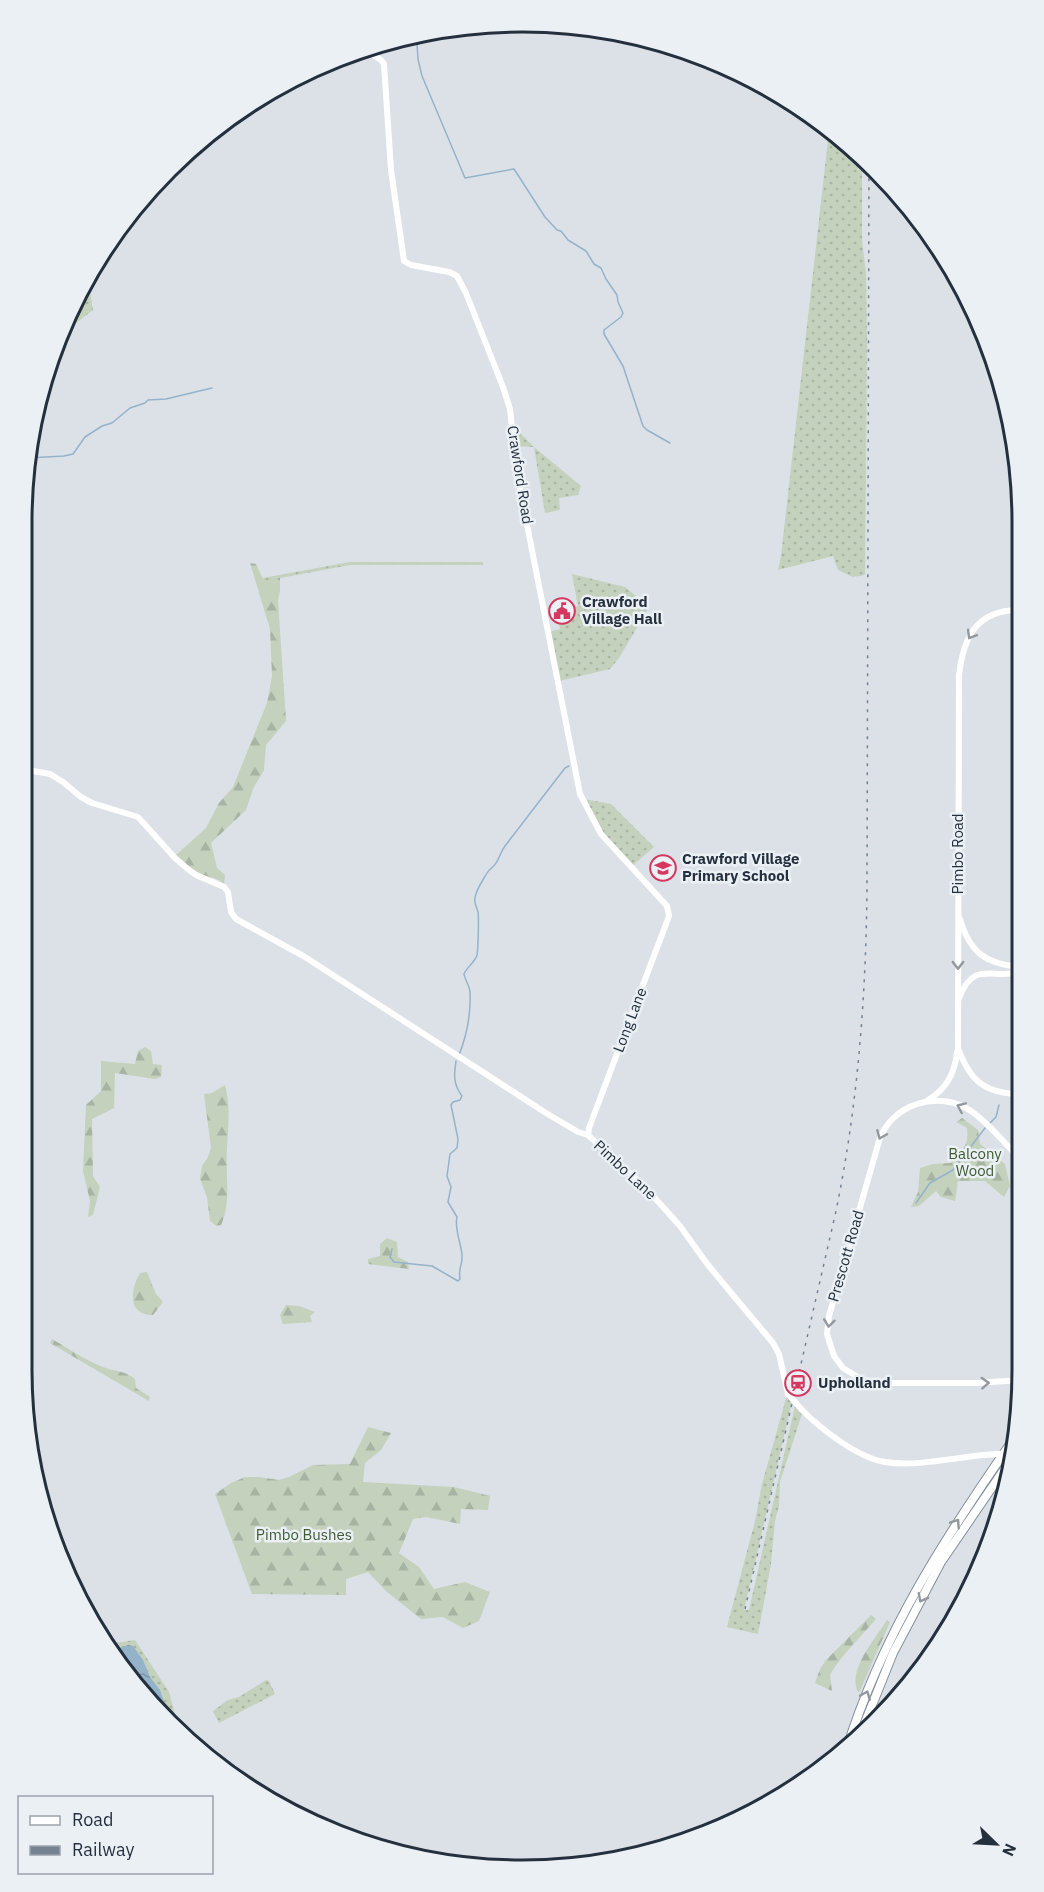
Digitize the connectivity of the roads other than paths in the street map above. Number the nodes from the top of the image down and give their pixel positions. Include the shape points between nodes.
1 (373, 55) edge
2 (1012, 610) edge
3 (32, 771) edge
4 (667, 906) joint
5 (958, 912) junction
6 (1012, 966) edge
7 (1012, 972) edge
8 (958, 1000) junction
9 (958, 1048) junction
10 (1012, 1094) edge
11 (925, 1101) junction
12 (588, 1135) junction
13 (1012, 1151) edge
14 (1012, 1381) edge
15 (1005, 1451) edge
16 (1005, 1453) edge
17 (1001, 1474) edge
18 (866, 1720) edge
19 (853, 1732) edge

1 - 4 street, Crawford Road via 381,60 385,71 391,170 405,261 457,276 508,404 578,789 601,834
2 -> 5 street, Pimbo Road via 986,618 971,632 963,650 959,676
3 - 12 street, Pimbo Lane via 50,774 92,803 138,817 179,862 196,875 224,887 236,919 305,957 546,1113
4 - 12 street, Long Lane via 669,916
5 - 6 street via 967,939 981,956
5 -> 8 street, Pimbo Road
7 - 8 street via 975,976
8 - 9 street, Pimbo Road
9 - 10 street, Pimbo Road via 974,1078 985,1087
9 - 11 street via 948,1082
13 -> 11 street, Prescott Road via 965,1107
11 -> 14 street, Prescott Road via 898,1113 880,1135 829,1316 830,1345 843,1368 872,1382
12 - 16 street, Pimbo Lane, bridge via 666,1209 773,1343 788,1394 816,1422 864,1455 880,1461 898,1463
19 -> 15 highway via 877,1668 911,1597
17 -> 18 highway via 941,1562 892,1653

